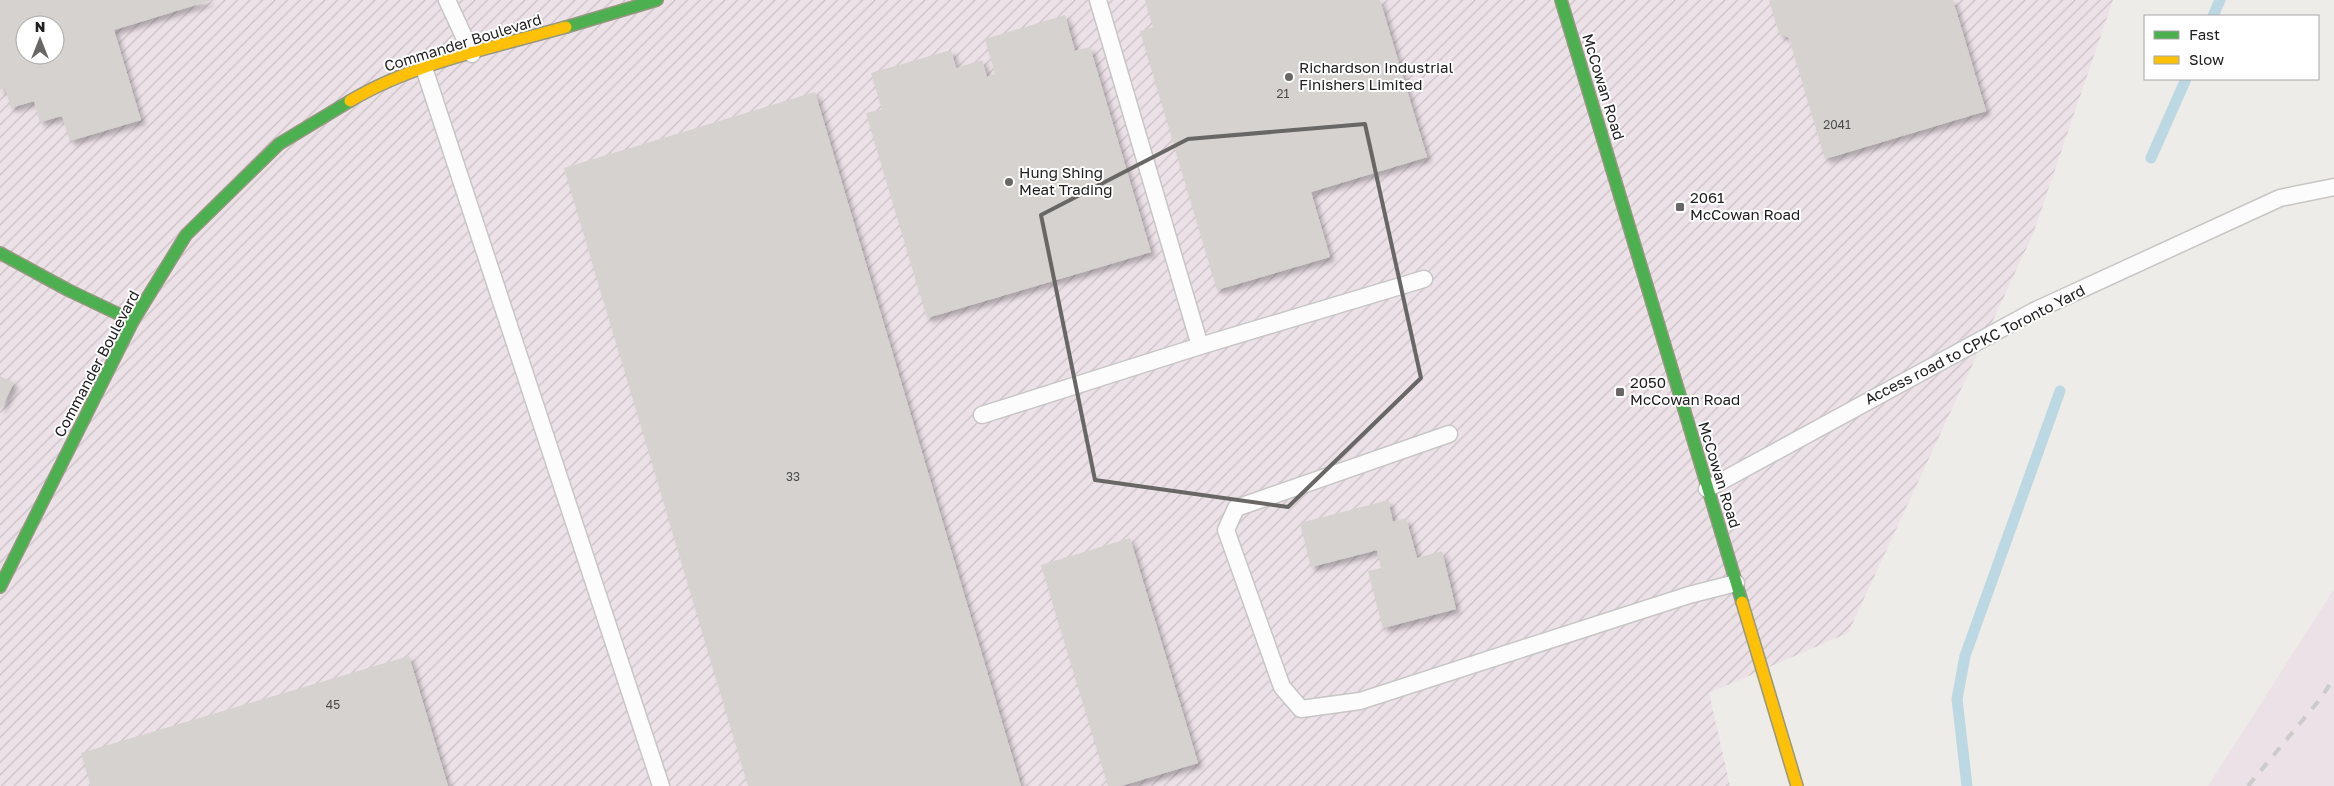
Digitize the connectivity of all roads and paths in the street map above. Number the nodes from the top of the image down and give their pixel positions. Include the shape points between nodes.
1 (447, 0) edge
2 (657, 0) edge
3 (1098, 0) edge
4 (1561, 0) edge
5 (472, 54) junction
6 (424, 68) junction
7 (2334, 188) edge
8 (0, 252) edge
9 (1424, 279) dead end
10 (133, 321) junction
11 (1200, 346) junction
12 (982, 415) dead end
13 (1450, 434) dead end
14 (1707, 489) junction
15 (1736, 583) junction
16 (0, 587) edge
17 (661, 786) edge
18 (1797, 786) edge

1 - 5 lane
2 - 5 street, Commander Boulevard
3 - 11 lane
4 - 14 street, McCowan Road
5 - 6 street, Commander Boulevard
6 - 10 street, Commander Boulevard via 375,86 279,144 186,235
6 - 17 lane
7 - 14 lane, Access road to CPKC Toronto Yard via 2280,198 2034,311
8 - 10 street
9 - 11 lane
10 - 16 street, Commander Boulevard
11 - 12 lane
13 - 15 lane via 1236,508 1226,530 1282,687 1301,709 1360,700 1688,595
14 - 15 street, McCowan Road
15 - 18 street, McCowan Road

